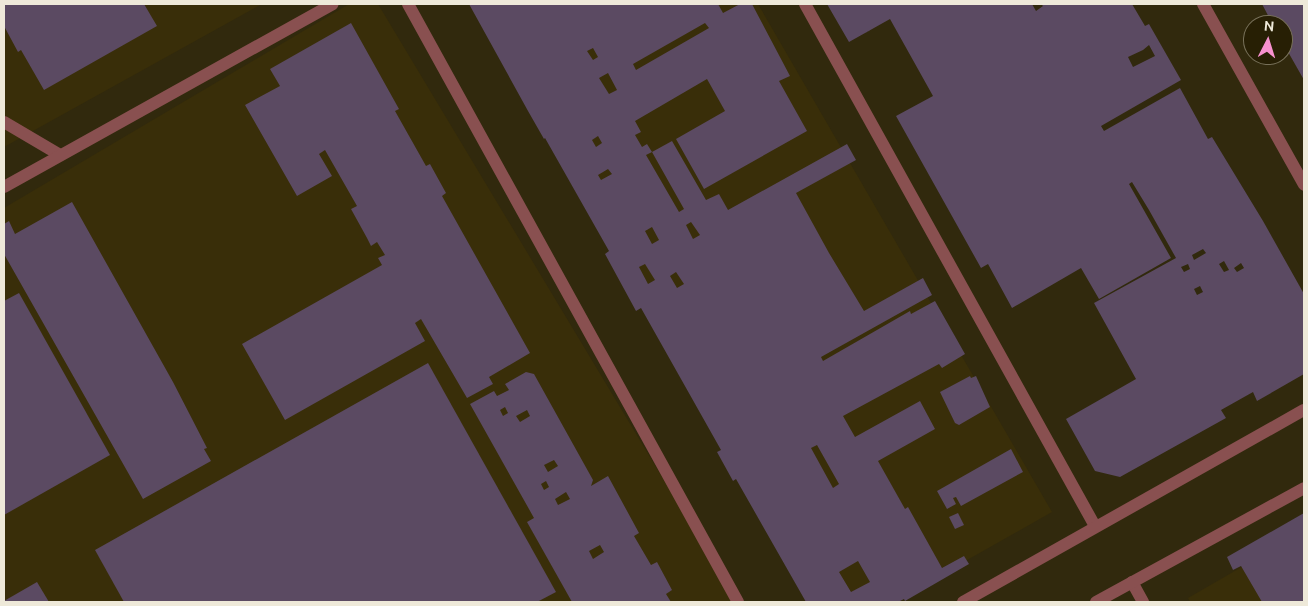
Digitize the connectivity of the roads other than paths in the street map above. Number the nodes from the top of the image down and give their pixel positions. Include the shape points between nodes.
1 (333, 4) edge
2 (408, 4) edge
3 (805, 4) edge
4 (1203, 4) edge
5 (4, 122) edge
6 (60, 155) junction
7 (1304, 185) edge
8 (4, 187) edge
9 (1304, 410) edge
10 (1304, 488) edge
11 (1095, 526) junction
12 (1132, 582) junction
13 (738, 602) edge
14 (962, 602) edge
15 (1096, 602) edge
16 (1142, 602) edge

1 - 6 street
2 - 13 street
3 - 11 street
4 - 7 street
5 - 6 street
6 - 8 street
9 - 11 street
10 - 12 street
11 - 14 street
12 - 15 street
12 - 16 street

